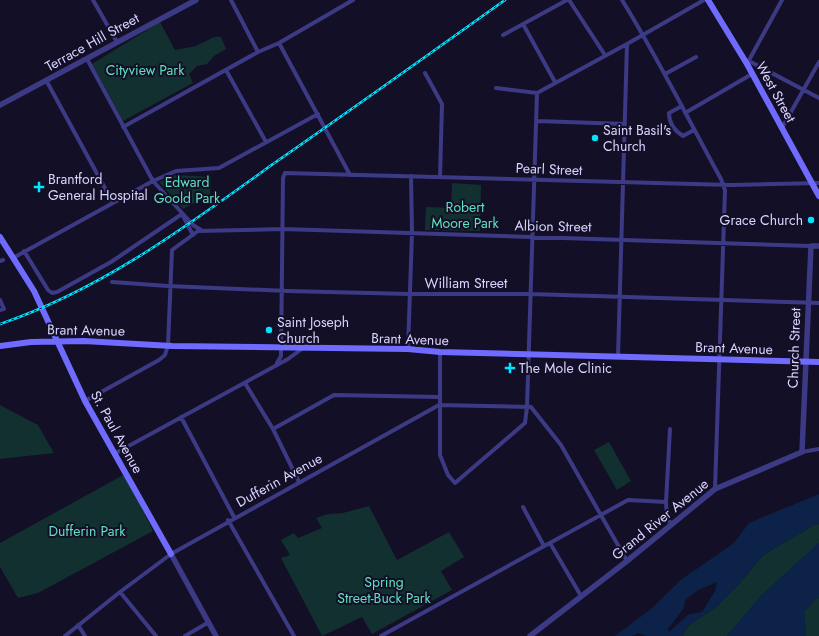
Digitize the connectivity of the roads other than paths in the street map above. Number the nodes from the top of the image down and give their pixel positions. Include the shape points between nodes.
1 (93, 0) edge
2 (196, 0) edge
3 (231, 0) edge
4 (353, 0) edge
5 (568, 0) edge
6 (622, 0) edge
7 (704, 0) edge
8 (708, 0) edge
9 (782, 0) edge
10 (523, 24) junction
11 (643, 34) junction
12 (503, 35) dead end
13 (116, 42) junction
14 (279, 43) junction
15 (627, 44) junction
16 (258, 52) junction
17 (605, 55) junction
18 (696, 57) dead end
19 (87, 59) junction
20 (748, 62) junction
21 (819, 62) edge
22 (226, 70) junction
23 (425, 73) dead end
24 (665, 74) junction
25 (752, 74) junction
26 (46, 80) junction
27 (555, 82) junction
28 (496, 88) dead end
29 (804, 90) junction
30 (537, 93) junction
31 (819, 98) edge
32 (0, 105) edge
33 (682, 106) junction
34 (685, 112) junction
35 (318, 114) junction
36 (537, 121) junction
37 (625, 124) junction
38 (123, 127) junction
39 (782, 128) junction
40 (694, 130) junction
41 (266, 142) junction
42 (350, 175) junction
43 (410, 176) junction
44 (440, 177) junction
45 (535, 180) junction
46 (153, 181) junction
47 (623, 182) junction
48 (723, 184) junction
49 (816, 184) edge
50 (819, 196) edge
51 (113, 202) junction
52 (182, 214) junction
53 (283, 229) junction
54 (201, 230) junction
55 (412, 233) junction
56 (192, 235) junction
57 (0, 238) edge
58 (532, 238) junction
59 (622, 240) junction
60 (723, 243) junction
61 (811, 246) junction
62 (819, 246) edge
63 (24, 251) junction
64 (13, 258) junction
65 (112, 282) dead end
66 (169, 286) junction
67 (283, 291) junction
68 (410, 294) junction
69 (530, 294) junction
70 (620, 296) junction
71 (722, 299) junction
72 (0, 300) edge
73 (808, 302) junction
74 (819, 303) edge
75 (0, 310) edge
76 (57, 341) junction
77 (168, 345) junction
78 (0, 346) edge
79 (281, 348) junction
80 (303, 348) junction
81 (408, 349) junction
82 (440, 352) junction
83 (529, 355) junction
84 (618, 357) junction
85 (720, 359) junction
86 (806, 362) junction
87 (819, 362) edge
88 (277, 363) junction
89 (245, 383) junction
90 (439, 397) junction
91 (86, 401) junction
92 (439, 405) junction
93 (527, 406) junction
94 (181, 417) junction
95 (273, 429) junction
96 (670, 429) dead end
97 (819, 450) edge
98 (802, 452) junction
99 (114, 454) junction
100 (299, 482) junction
101 (715, 489) junction
102 (666, 502) junction
103 (523, 507) dead end
104 (601, 515) junction
105 (234, 517) junction
106 (228, 520) junction
107 (672, 525) junction
108 (550, 544) junction
109 (544, 546) junction
110 (171, 554) junction
111 (627, 561) junction
112 (120, 592) junction
113 (581, 596) junction
114 (209, 622) junction
115 (78, 625) junction
116 (65, 636) edge
117 (85, 636) edge
118 (156, 636) edge
119 (185, 636) edge
120 (216, 636) edge
121 (294, 636) edge
122 (381, 636) edge
123 (530, 636) edge

1 - 13 street
2 - 13 street, Terrace Hill Street
3 - 16 street
4 - 14 street
5 - 10 street
5 - 17 street
6 - 11 street
7 - 11 street
8 - 20 main road, West Street
9 - 20 street
10 - 12 street
10 - 27 street
11 - 15 street
11 - 24 street
13 - 19 street, Terrace Hill Street
14 - 16 street
14 - 35 street
15 - 17 street
15 - 37 street
16 - 22 street
17 - 27 street
18 - 24 street
19 - 26 street, Terrace Hill Street
19 - 38 street
20 - 25 main road, West Street
20 - 29 street
21 - 29 street
22 - 38 street
22 - 41 street
23 - 44 street via 442,104
24 - 33 street
25 - 34 street
25 - 39 main road, West Street
26 - 32 street, Terrace Hill Street
26 - 51 street
27 - 30 street
28 - 30 street
29 - 31 street
29 - 39 street
30 - 36 street
33 - 34 street
33 - 40 street via 670,113 669,119 676,132 683,136
34 - 40 street
35 - 41 street
35 - 42 street
36 - 37 street
36 - 45 street
37 - 47 street
38 - 46 street
39 - 49 main road, West Street
40 - 48 street
41 - 46 street via 219,168 176,171
42 - 43 street, Pearl Street
42 - 53 street, Pearl Street via 285,173
43 - 44 street, Pearl Street
43 - 55 street
44 - 45 street, Pearl Street
45 - 47 street, Pearl Street
45 - 58 street
46 - 51 street
46 - 52 street
47 - 48 street, Pearl Street
47 - 59 street
48 - 49 street, Pearl Street
48 - 60 street
49 - 50 main road, West Street
51 - 63 street
52 - 54 street
52 - 56 street
52 - 63 street via 111,262 57,292 52,293 48,290
53 - 54 street, Albion Street
53 - 55 street, Albion Street
53 - 67 street
54 - 56 street, Albion Street
55 - 58 street, Albion Street
55 - 68 street
56 - 66 street, Albion Street via 172,250
57 - 64 main road, St. Paul Avenue
58 - 59 street, Albion Street
58 - 69 street
59 - 60 street, Albion Street
59 - 70 street
60 - 61 street, Albion Street
60 - 71 street
61 - 62 street, Albion Street
61 - 73 street, Church Street
63 - 64 street
64 - 76 main road, St. Paul Avenue via 34,291
65 - 66 street, William Street
66 - 67 street, William Street
66 - 77 street
67 - 68 street, William Street
67 - 79 street
68 - 69 street, William Street
68 - 81 street
69 - 70 street, William Street
69 - 83 street
70 - 71 street, William Street
70 - 84 street
71 - 73 street, William Street
71 - 85 street
72 - 75 street via 4,309
73 - 74 street, William Street
73 - 86 street, Church Street
76 - 77 main road, Brant Avenue
76 - 78 main road, Brant Avenue
76 - 91 main road, St. Paul Avenue
77 - 79 main road, Brant Avenue
77 - 91 street via 165,355 159,360
79 - 80 main road, Brant Avenue
79 - 88 street via 281,356
80 - 81 main road, Brant Avenue
80 - 88 street via 288,359
81 - 82 main road, Brant Avenue
82 - 83 main road, Brant Avenue
82 - 90 street
83 - 84 main road, Brant Avenue
83 - 93 street
84 - 85 main road, Brant Avenue
85 - 86 main road, Brant Avenue
85 - 101 street
86 - 87 main road, Brant Avenue
86 - 98 street, Church Street
88 - 89 street
89 - 94 street
89 - 95 street
90 - 92 street
90 - 95 street via 334,395
91 - 99 main road, St. Paul Avenue
92 - 93 street, Dufferin Avenue
92 - 93 street via 440,455 448,475 455,484 524,423
92 - 100 street, Dufferin Avenue
93 - 104 street via 531,407 561,445
94 - 99 street
94 - 105 street
95 - 100 street
96 - 102 street
97 - 98 street, Grand River Avenue
98 - 101 street, Grand River Avenue
99 - 110 main road, St. Paul Avenue
100 - 105 street, Dufferin Avenue
101 - 107 street, Grand River Avenue
102 - 104 street via 628,500
102 - 107 street via 667,518
103 - 109 street
104 - 108 street
104 - 111 street
105 - 106 street, Dufferin Avenue
106 - 110 street, Dufferin Avenue
106 - 121 street
107 - 111 street, Grand River Avenue
108 - 109 street
108 - 113 street
109 - 122 street
110 - 112 street, Dufferin Avenue
110 - 114 street, St. Paul Avenue
111 - 113 street, Grand River Avenue
112 - 115 street, Dufferin Avenue
112 - 118 street
113 - 123 street, Grand River Avenue
114 - 119 street
114 - 120 street, St. Paul Avenue
115 - 116 street, Dufferin Avenue
115 - 117 street

